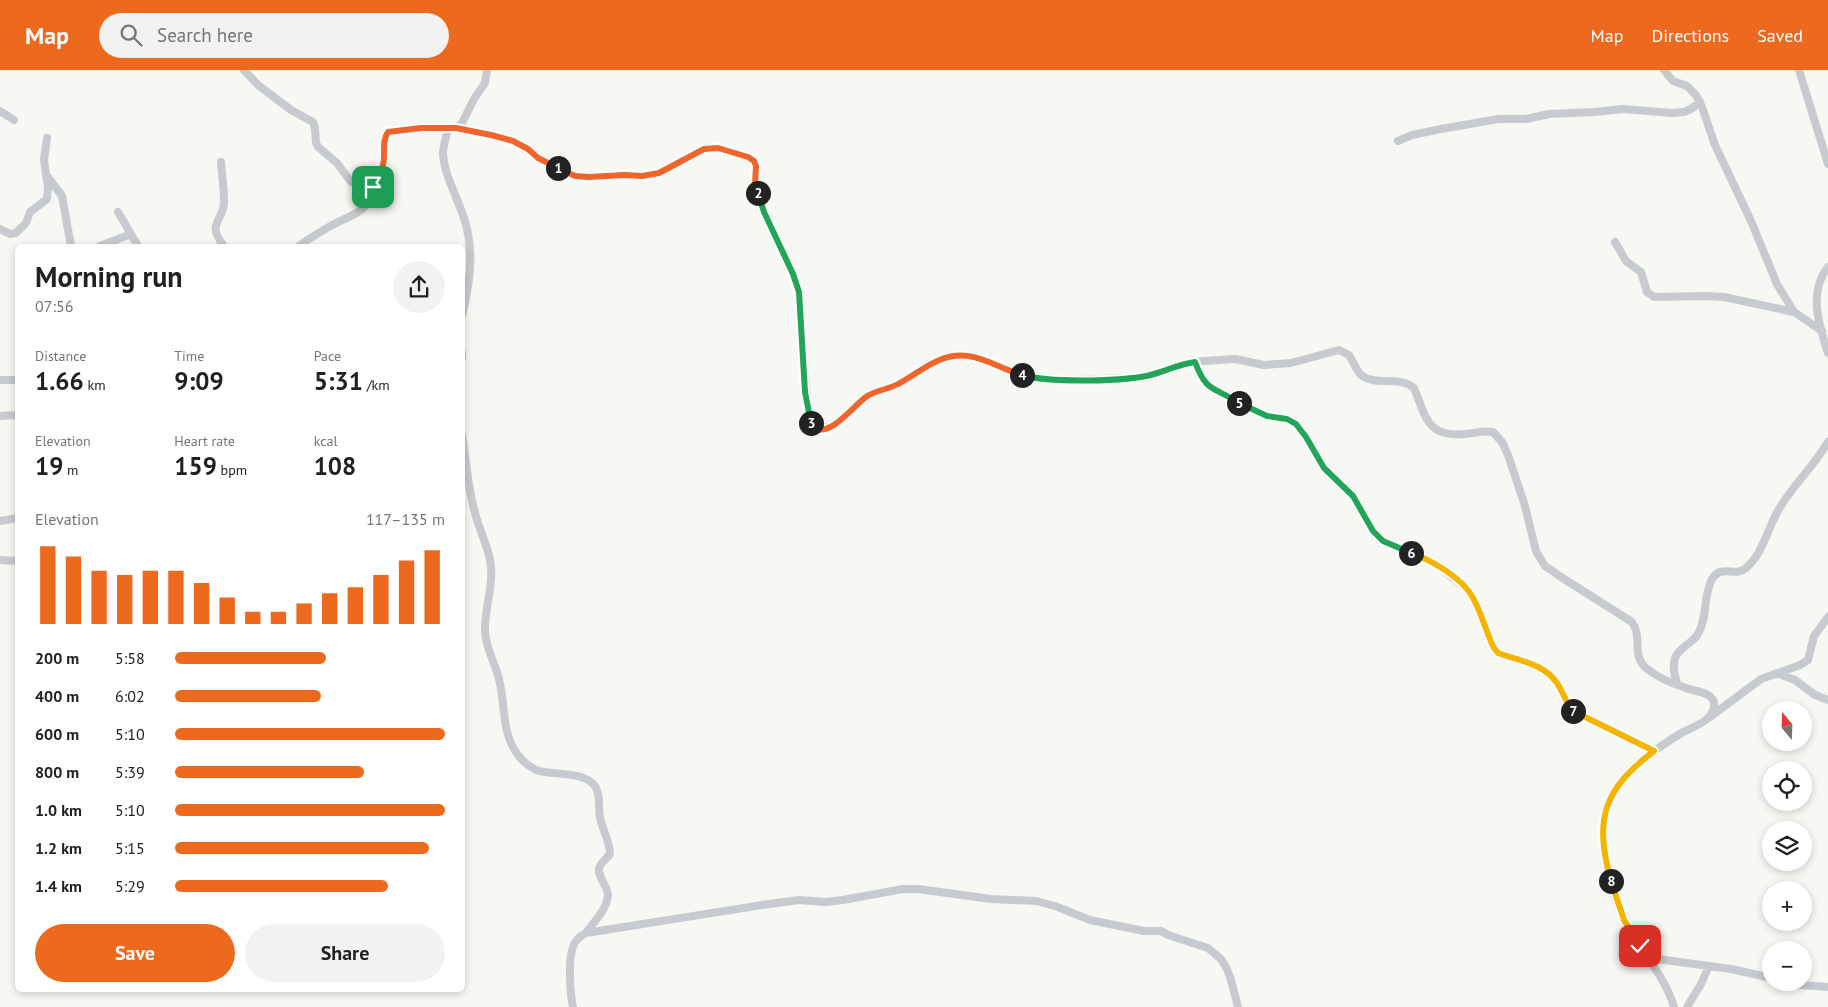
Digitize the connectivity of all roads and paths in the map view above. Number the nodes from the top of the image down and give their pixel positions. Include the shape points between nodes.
1 (244, 70) edge
2 (487, 70) edge
3 (1664, 70) edge
4 (1799, 70) edge
5 (1700, 102) junction
6 (0, 111) edge
7 (14, 120) dead end
8 (452, 129) junction
9 (47, 138) dead end
10 (1398, 141) dead end
11 (221, 162) dead end
12 (1828, 162) edge
13 (47, 176) junction
14 (378, 181) junction
15 (118, 212) dead end
16 (0, 229) edge
17 (131, 234) junction
18 (1615, 242) dead end
19 (71, 244) edge
20 (105, 244) edge
21 (137, 244) edge
22 (222, 244) edge
23 (301, 244) edge
24 (1828, 267) edge
25 (465, 302) edge
26 (1794, 312) junction
27 (1822, 331) junction
28 (1828, 352) edge
29 (1195, 362) junction
30 (0, 380) edge
31 (15, 380) edge
32 (15, 415) edge
33 (0, 416) edge
34 (1827, 446) edge
35 (465, 474) edge
36 (466, 488) edge
37 (15, 518) edge
38 (0, 521) edge
39 (0, 560) edge
40 (15, 561) edge
41 (1828, 617) edge
42 (1777, 673) junction
43 (1677, 684) junction
44 (1828, 700) edge
45 (1708, 718) junction
46 (1654, 751) junction
47 (586, 933) junction
48 (1650, 958) junction
49 (1709, 966) junction
50 (1762, 976) edge
51 (1812, 986) edge
52 (1828, 987) edge
53 (573, 1007) edge
54 (1238, 1007) edge
55 (1674, 1007) edge
56 (1687, 1007) edge

1 - 14 street via 291,110 313,122 316,144 337,163 351,182
2 - 8 street via 485,83 462,123
3 - 5 street via 1673,81 1693,91
4 - 12 street
5 - 10 street via 1684,112 1623,109 1498,119 1412,135
5 - 26 street via 1715,145 1777,284
6 - 7 street
8 - 14 street via 388,132
8 - 25 street via 443,151 448,176 467,229 470,279
8 - 29 street via 513,141 550,165 575,176 659,173 704,149 718,148 754,161 755,184 764,212 799,292 806,399 809,420 815,428 825,429 836,424 867,396 898,384 948,356 974,357 1028,377 1069,380 1143,376
9 - 13 street via 44,160
11 - 22 street via 224,203 216,229
13 - 16 street via 46,199 30,212 26,223 16,233
13 - 19 street via 62,196
14 - 23 street via 362,209
15 - 17 street
17 - 20 street
17 - 21 street
18 - 26 street via 1626,261 1641,272 1647,292 1654,297 1724,297
24 - 27 street via 1817,295 1816,306
26 - 27 street
27 - 28 street
29 - 43 street via 1234,359 1274,364 1345,352 1366,378 1405,382 1414,388 1424,416 1440,431 1452,434 1493,432 1508,455 1540,558 1557,574 1632,622 1638,632 1638,652 1645,667
29 - 46 street via 1204,382 1215,391 1259,413 1296,424 1324,468 1353,496 1373,531 1383,541 1423,557 1467,589 1498,653 1538,666 1556,682 1572,710
30 - 31 street
32 - 33 street
34 - 43 street via 1778,510 1753,560 1744,570 1724,570 1712,579 1698,634 1676,656
35 - 36 street
36 - 47 street via 490,560 492,572 485,631 512,747 526,764 537,770 586,779 596,788 599,799 599,816 610,854 598,872 608,895
37 - 38 street
39 - 40 street
41 - 42 street via 1814,636 1808,660
42 - 44 street
42 - 45 street via 1761,679
43 - 45 street via 1710,695 1715,707
45 - 46 street
46 - 48 street via 1621,780 1606,808 1603,823 1603,853 1622,915 1632,935
47 - 53 street via 578,938 571,952 569,990
47 - 54 street via 799,900 826,902 903,890 1036,901 1090,920 1144,931 1161,931 1208,948 1221,958 1227,969
48 - 49 street
48 - 55 street
49 - 50 street
49 - 56 street
51 - 52 street

